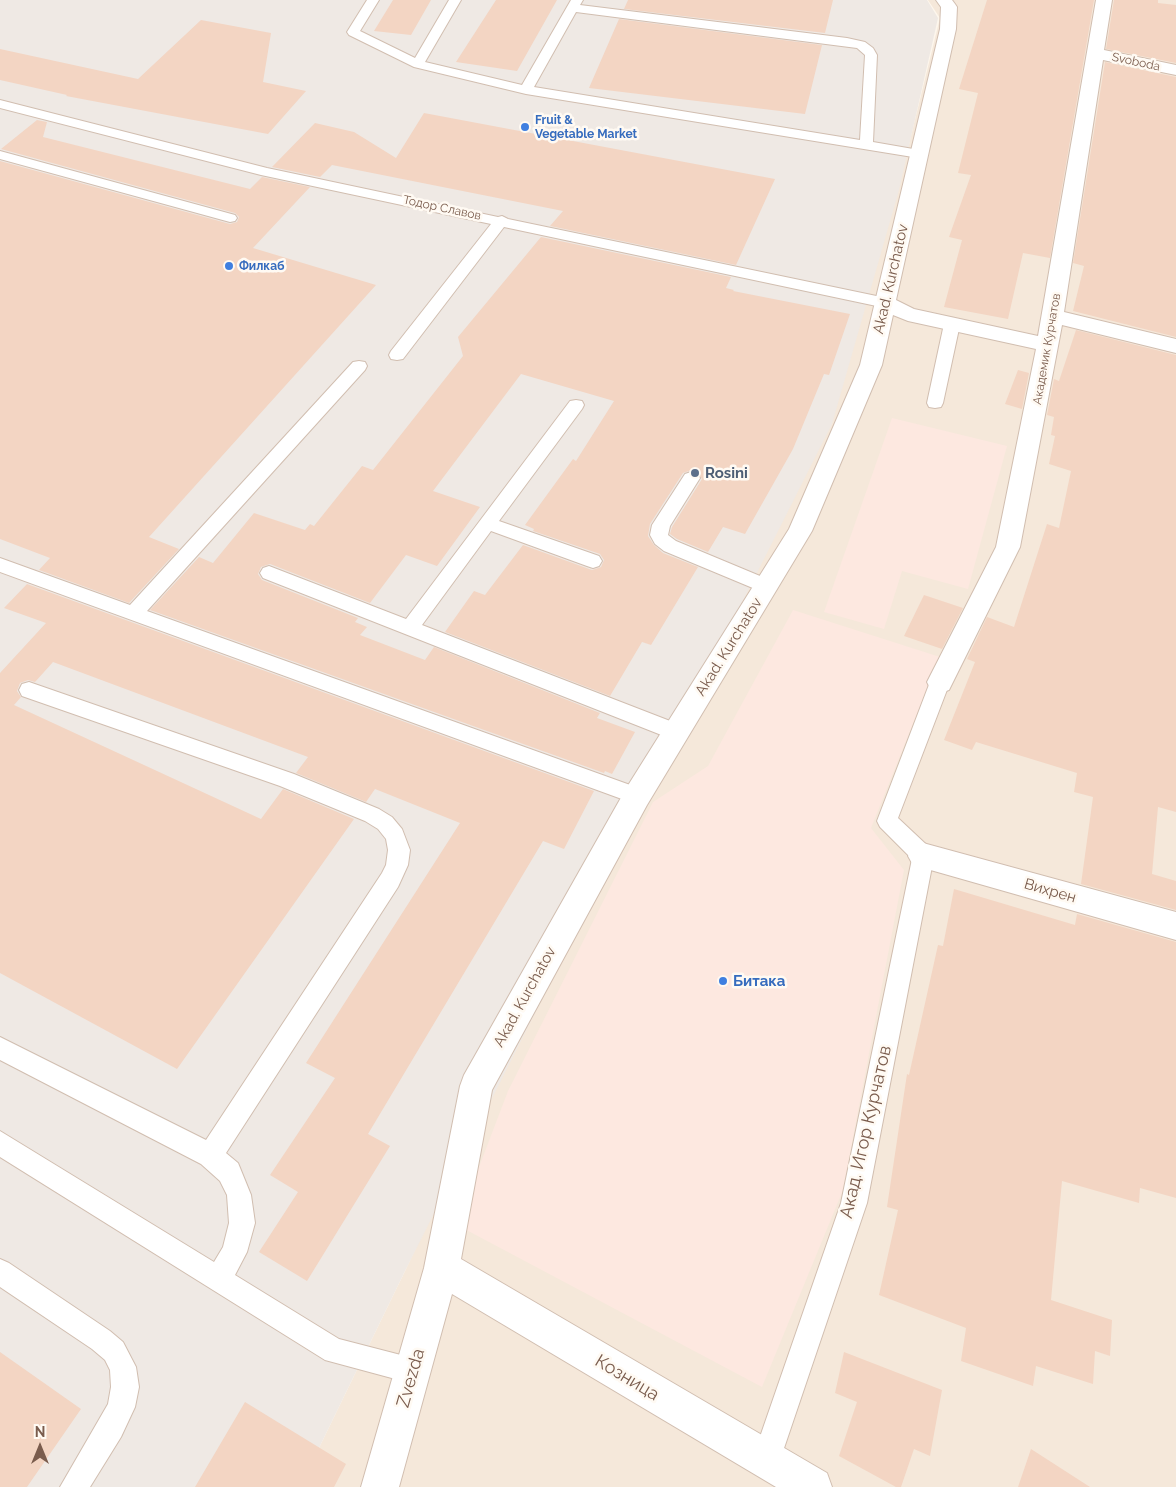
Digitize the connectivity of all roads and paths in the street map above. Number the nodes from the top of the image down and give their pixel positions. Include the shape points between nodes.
1 (373, 0) edge
2 (455, 0) edge
3 (944, 0) edge
4 (1104, 0) edge
5 (575, 4) edge
6 (1096, 53) junction
7 (418, 64) junction
8 (1176, 70) edge
9 (526, 90) junction
10 (3, 108) edge
11 (866, 146) junction
12 (920, 154) junction
13 (0, 155) edge
14 (230, 218) dead end
15 (502, 220) junction
16 (886, 303) junction
17 (1053, 316) junction
18 (952, 324) junction
19 (1048, 345) junction
20 (1176, 346) edge
21 (397, 356) dead end
22 (359, 366) dead end
23 (935, 403) dead end
24 (576, 405) dead end
25 (691, 478) dead end
26 (487, 523) junction
27 (593, 561) dead end
28 (0, 565) edge
29 (269, 573) dead end
30 (766, 586) junction
31 (133, 614) junction
32 (409, 628) junction
33 (940, 682) joint
34 (29, 690) dead end
35 (676, 732) junction
36 (637, 796) junction
37 (923, 856) junction
38 (1176, 926) edge
39 (0, 1048) edge
40 (0, 1143) edge
41 (210, 1155) junction
42 (442, 1268) junction
43 (0, 1272) edge
44 (218, 1280) junction
45 (414, 1372) junction
46 (766, 1460) junction
47 (74, 1487) edge
48 (380, 1487) edge
49 (814, 1487) edge

1 - 7 lane via 353,32
2 - 7 lane
3 - 12 street, Akad. Kurchatov via 949,7 948,29
4 - 6 street, Академик Курчатов
5 - 9 lane
5 - 11 lane via 860,45 871,56
6 - 8 street, Svoboda
6 - 17 street, Академик Курчатов
7 - 9 lane
9 - 11 lane
10 - 15 lane, Тодор Славов via 266,172
11 - 12 lane
12 - 16 street, Akad. Kurchatov
13 - 14 lane
15 - 16 lane, Тодор Славов
15 - 21 lane
16 - 18 street via 908,314
16 - 30 street, Akad. Kurchatov via 871,365 800,531
17 - 19 street, Академик Курчатов
17 - 20 street
18 - 19 street
18 - 23 lane
19 - 33 street, Академик Курчатов via 1008,547
22 - 31 lane
24 - 26 lane
25 - 30 lane via 661,525 661,539 670,546
26 - 27 lane
26 - 32 lane
28 - 31 lane
29 - 32 lane
30 - 35 street, Akad. Kurchatov
31 - 36 lane
32 - 35 lane
33 - 37 lane via 887,821
34 - 41 lane via 286,780 372,815 395,835 399,850 397,866 390,880
35 - 36 street, Akad. Kurchatov
36 - 42 street, Akad. Kurchatov via 476,1086
37 - 38 street, Вихрен
37 - 46 lane, Акад. Игор Курчатов via 854,1202
39 - 41 lane
40 - 44 lane
41 - 44 lane via 228,1172 239,1195 242,1223 234,1252
42 - 45 street, Zvezda
42 - 46 street, Козница
43 - 47 lane via 101,1340 114,1351 123,1367 125,1386 121,1407
44 - 45 lane via 334,1351
45 - 48 street, Zvezda
46 - 49 street, Козница

